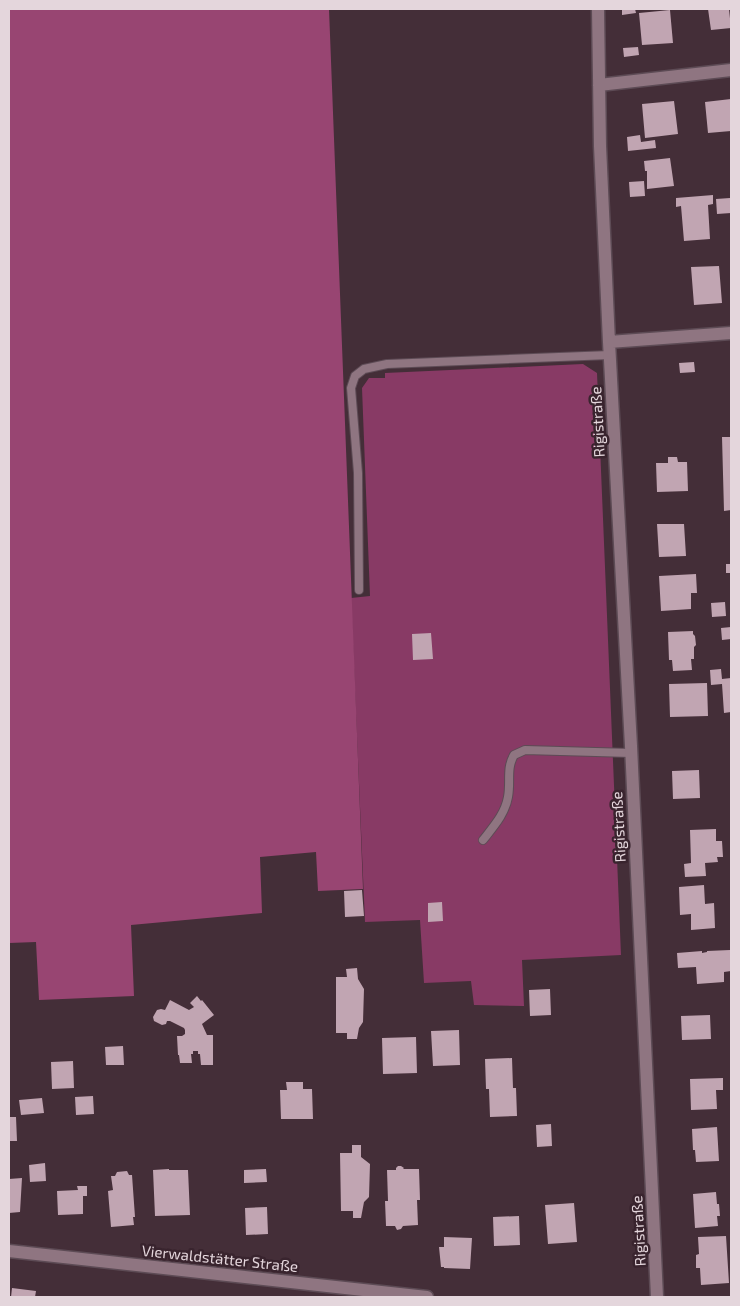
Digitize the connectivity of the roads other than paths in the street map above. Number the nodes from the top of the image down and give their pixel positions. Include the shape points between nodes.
1 (598, 9) edge
2 (731, 70) edge
3 (599, 85) junction
4 (731, 333) edge
5 (609, 342) junction
6 (610, 355) junction
7 (359, 590) dead end
8 (631, 753) junction
9 (483, 840) dead end
10 (9, 1252) edge
11 (427, 1297) edge
12 (657, 1297) edge

1 - 3 street, Rigistraße
2 - 3 street
3 - 5 street, Rigistraße
4 - 5 street
5 - 6 street, Rigistraße
6 - 7 lane via 387,364 364,369 355,376 351,388 358,473
6 - 8 street, Rigistraße
8 - 9 lane via 525,750 514,755 510,763 504,812
8 - 12 street, Rigistraße
10 - 11 street, Vierwaldstätter Straße

